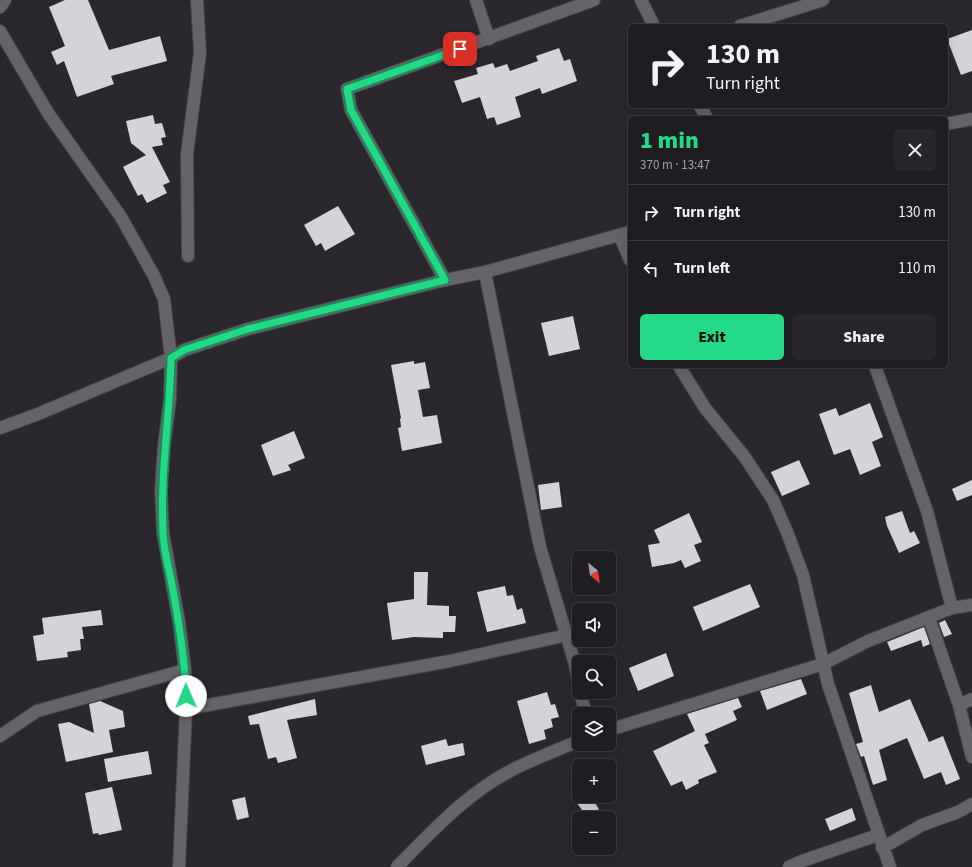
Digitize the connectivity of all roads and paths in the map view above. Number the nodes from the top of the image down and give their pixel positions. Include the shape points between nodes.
1 (5, 0) edge
2 (197, 0) edge
3 (476, 0) edge
4 (594, 0) edge
5 (640, 0) edge
6 (823, 0) edge
7 (0, 7) edge
8 (653, 24) edge
9 (746, 24) edge
10 (0, 31) edge
11 (489, 39) junction
12 (972, 119) edge
13 (948, 124) edge
14 (625, 234) edge
15 (628, 250) edge
16 (188, 256) dead end
17 (485, 272) junction
18 (445, 280) junction
19 (171, 358) junction
20 (680, 368) edge
21 (876, 368) edge
22 (0, 428) edge
23 (972, 605) edge
24 (952, 608) junction
25 (929, 618) junction
26 (566, 635) junction
27 (572, 659) edge
28 (823, 664) junction
29 (185, 670) junction
30 (972, 699) edge
31 (960, 705) junction
32 (186, 709) junction
33 (616, 728) edge
34 (0, 736) edge
35 (572, 744) edge
36 (972, 757) edge
37 (972, 804) edge
38 (878, 835) junction
39 (882, 848) junction
40 (178, 867) edge
41 (397, 867) edge
42 (789, 867) edge
43 (890, 867) edge

1 - 7 street
2 - 16 street via 200,53 187,154
3 - 11 street
4 - 11 street
5 - 8 street
6 - 9 street
10 - 19 street via 48,113 121,217 154,276 164,299
11 - 18 street via 347,89 351,110
12 - 13 street
14 - 15 street
14 - 17 street
17 - 18 street
17 - 26 street via 540,548
18 - 19 street via 248,329 184,350
19 - 22 street
19 - 29 street via 170,399 161,491 163,533
20 - 28 street via 705,408 744,456 773,500 803,574
21 - 24 street via 927,511
23 - 24 street
24 - 25 street
25 - 28 street via 868,641
25 - 31 street
26 - 27 street
26 - 32 street via 450,661
28 - 33 street
28 - 38 street
29 - 32 street
29 - 34 street via 43,710
30 - 31 street
31 - 36 street
32 - 40 street
35 - 41 street via 518,767 476,793 447,815
37 - 39 street via 922,825
38 - 39 street
38 - 42 street
39 - 43 street

